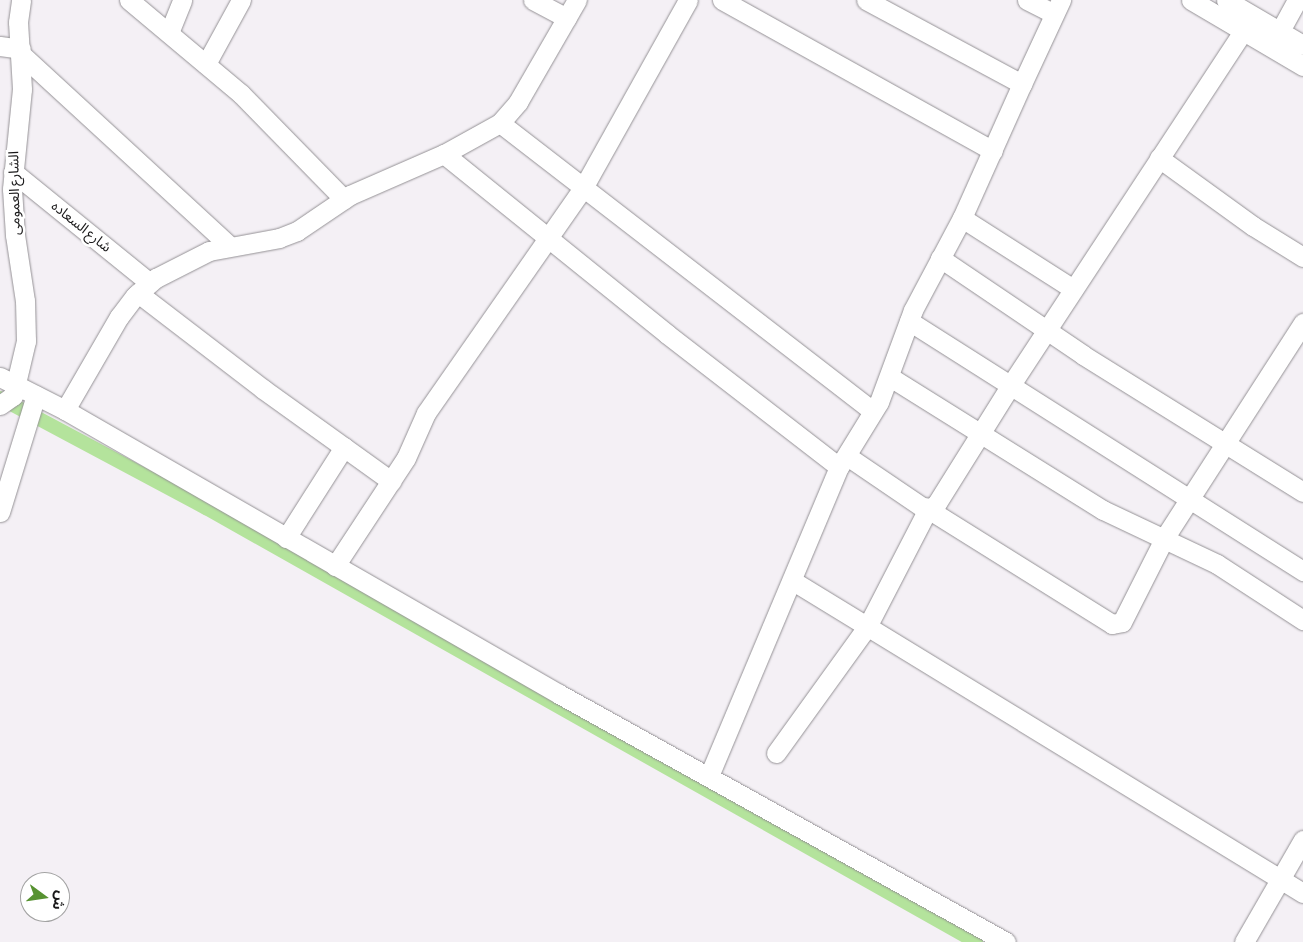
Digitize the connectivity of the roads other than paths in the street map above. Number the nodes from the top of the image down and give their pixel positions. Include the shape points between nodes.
1 (130, 0) edge
2 (182, 0) edge
3 (241, 0) edge
4 (533, 0) edge
5 (578, 0) edge
6 (688, 0) edge
7 (722, 0) edge
8 (866, 0) edge
9 (1027, 0) edge
10 (1191, 0) edge
11 (1226, 0) edge
12 (1297, 0) edge
13 (15, 1) edge
14 (1058, 7) edge
15 (567, 18) junction
16 (1243, 31) junction
17 (169, 32) junction
18 (1275, 39) junction
19 (1303, 45) edge
20 (0, 46) edge
21 (21, 52) junction
22 (206, 64) junction
23 (1303, 66) edge
24 (1022, 84) junction
25 (500, 124) junction
26 (993, 151) junction
27 (444, 154) junction
28 (1159, 158) junction
29 (8, 182) edge
30 (583, 188) junction
31 (344, 199) junction
32 (962, 218) junction
33 (548, 238) junction
34 (230, 246) junction
35 (1303, 257) edge
36 (940, 258) junction
37 (144, 288) junction
38 (1073, 289) junction
39 (909, 321) junction
40 (1303, 323) edge
41 (1046, 330) junction
42 (890, 377) junction
43 (8, 381) edge
44 (1010, 386) junction
45 (36, 395) junction
46 (0, 405) edge
47 (65, 410) junction
48 (873, 412) junction
49 (981, 434) junction
50 (1228, 443) junction
51 (344, 447) junction
52 (843, 462) junction
53 (391, 481) junction
54 (1303, 492) edge
55 (1190, 500) junction
56 (928, 509) junction
57 (0, 512) edge
58 (1165, 537) junction
59 (286, 538) junction
60 (335, 566) junction
61 (1303, 571) edge
62 (793, 582) junction
63 (1303, 620) edge
64 (867, 628) junction
65 (776, 752) dead end
66 (709, 776) junction
67 (1303, 840) edge
68 (1281, 880) junction
69 (1303, 893) edge
70 (1006, 942) edge
71 (1244, 942) edge

1 - 17 street
2 - 17 street
3 - 22 street
4 - 15 street
5 - 15 street
6 - 30 street
7 - 26 street
8 - 24 street
9 - 14 street
10 - 16 street
11 - 18 street
12 - 18 street
13 - 21 street, الشارع العمومى
14 - 24 street
15 - 25 street via 518,102
16 - 18 street
16 - 28 street
17 - 22 street
18 - 19 street
18 - 23 street
20 - 21 street
21 - 29 street, الشارع العمومى
21 - 34 street
22 - 31 street
24 - 26 street
25 - 27 street
25 - 30 street
26 - 32 street
27 - 31 street
27 - 33 street
28 - 35 street via 1253,226
28 - 38 street
29 - 37 street, شارع السعاده
29 - 43 street, الشارع العمومى via 26,341
30 - 33 street
30 - 48 street
31 - 34 street via 297,231 280,238
32 - 36 street
32 - 38 street
33 - 52 street
33 - 53 street via 426,413 413,445
34 - 37 street via 197,256
36 - 39 street
36 - 41 street
37 - 47 street via 98,351
37 - 51 street, شارع السعاده
38 - 41 street
39 - 42 street
39 - 44 street
40 - 50 street
41 - 44 street
41 - 50 street
42 - 48 street
42 - 49 street
43 - 45 street
43 - 46 street via 13,396
44 - 49 street
44 - 55 street
45 - 47 street
45 - 57 street
47 - 59 street
48 - 52 street
49 - 56 street via 937,503
49 - 58 street via 1104,510
50 - 54 street
50 - 55 street
51 - 53 street, شارع السعاده
51 - 59 street
52 - 56 street
52 - 62 street
53 - 60 street
55 - 58 street
55 - 61 street
56 - 58 street via 1112,624 1122,622
56 - 64 street
58 - 63 street via 1217,564
59 - 60 street
60 - 66 street
62 - 64 street
62 - 66 street
64 - 65 street
64 - 68 street
66 - 70 street
67 - 68 street
68 - 69 street
68 - 71 street

